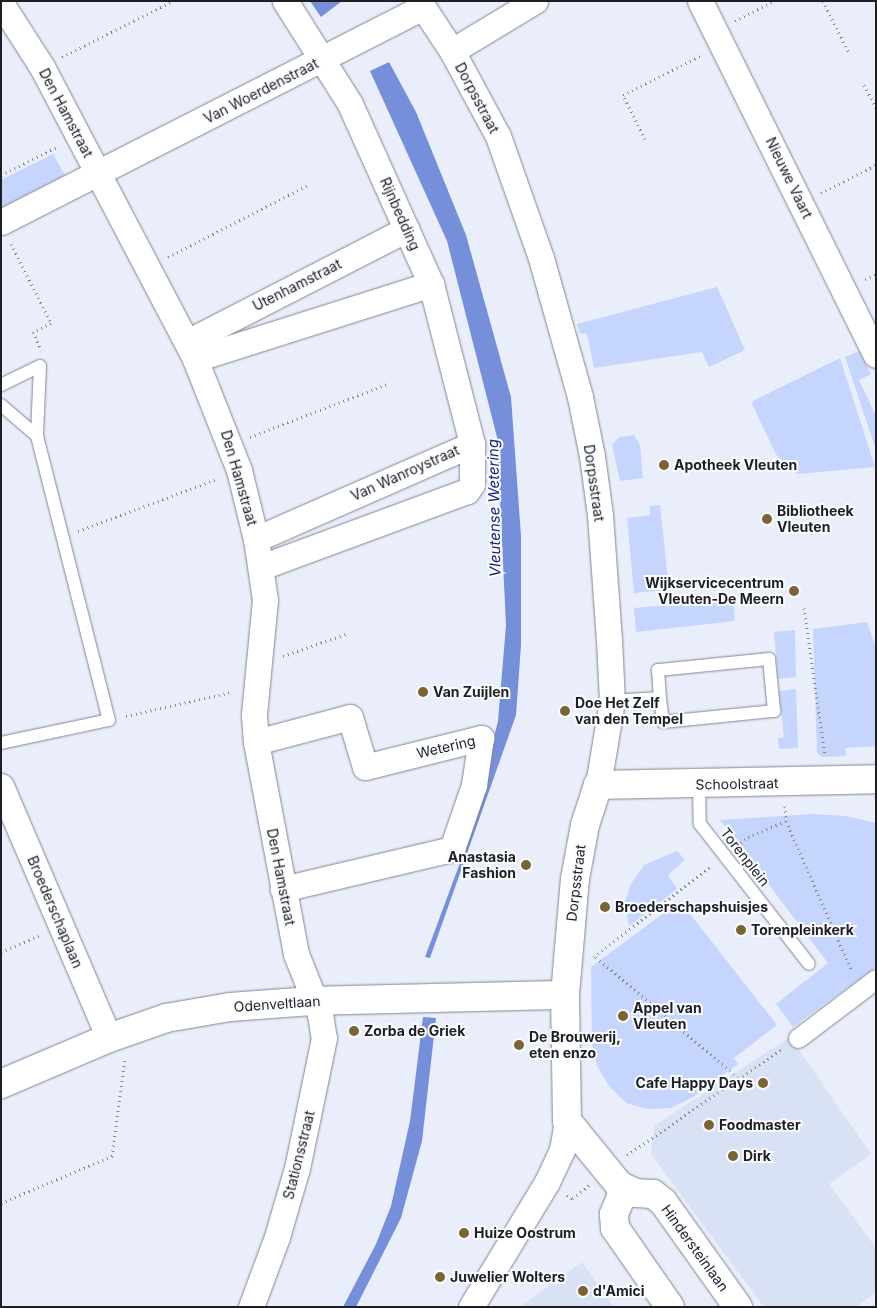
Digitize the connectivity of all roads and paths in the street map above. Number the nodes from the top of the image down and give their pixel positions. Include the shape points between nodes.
1 (173, 1) edge
2 (285, 1) edge
3 (535, 1) edge
4 (700, 1) edge
5 (774, 1) edge
6 (823, 1) edge
7 (1, 3) edge
8 (421, 4) edge
9 (720, 36) junction
10 (452, 51) junction
11 (848, 53) dead end
12 (324, 59) junction
13 (42, 67) junction
14 (864, 86) dead end
15 (876, 108) edge
16 (78, 136) junction
17 (645, 139) dead end
18 (876, 165) edge
19 (97, 173) junction
20 (1, 175) edge
21 (308, 185) dead end
22 (802, 203) junction
23 (407, 229) junction
24 (5, 231) edge
25 (147, 268) junction
26 (431, 284) junction
27 (870, 329) edge
28 (191, 350) junction
29 (876, 355) edge
30 (40, 366) junction
31 (387, 384) dead end
32 (1, 385) edge
33 (1, 405) edge
34 (37, 436) junction
35 (472, 444) junction
36 (230, 445) junction
37 (239, 470) junction
38 (63, 537) junction
39 (256, 539) junction
40 (261, 567) junction
41 (346, 634) dead end
42 (258, 675) junction
43 (660, 698) junction
44 (612, 701) junction
45 (109, 720) junction
46 (256, 742) junction
47 (1, 743) edge
48 (876, 780) edge
49 (598, 784) junction
50 (699, 785) junction
51 (1, 786) edge
52 (786, 821) dead end
53 (725, 855) junction
54 (283, 890) junction
55 (60, 927) junction
56 (1, 952) edge
57 (568, 954) junction
58 (596, 957) junction
59 (809, 964) dead end
60 (876, 979) edge
61 (565, 995) junction
62 (312, 1000) junction
63 (119, 1034) junction
64 (798, 1038) joint
65 (738, 1078) junction
66 (1, 1084) edge
67 (567, 1121) junction
68 (613, 1178) junction
69 (546, 1182) junction
70 (1, 1203) edge
71 (251, 1307) edge
72 (471, 1307) edge
73 (670, 1307) edge
74 (738, 1307) edge

1 - 13 path
2 - 12 street, Rijnbedding
3 - 10 street
4 - 9 street, Nieuwe Vaart
5 - 9 path
6 - 11 path
7 - 13 street, Den Hamstraat
8 - 10 street, Dorpsstraat
8 - 12 street, Van Woerdenstraat
9 - 17 path via 623,95
9 - 22 street, Nieuwe Vaart
10 - 44 street, Dorpsstraat via 498,136 521,195 580,397 600,515
12 - 19 street, Van Woerdenstraat
12 - 23 street, Rijnbedding via 350,104
13 - 16 street, Den Hamstraat
14 - 15 path
16 - 19 street, Den Hamstraat
16 - 20 path
18 - 22 path
19 - 24 street, Van Woerdenstraat
19 - 25 street, Den Hamstraat
21 - 25 path
22 - 27 street, Nieuwe Vaart
23 - 26 street, Rijnbedding
23 - 28 street, Utenhamstraat
24 - 30 path via 51,322 33,332 42,352
25 - 28 street, Den Hamstraat
26 - 28 street
26 - 35 street, Rijnbedding
27 - 29 street, Nieuwe Vaart
28 - 36 street, Den Hamstraat
30 - 32 lane
30 - 34 lane
31 - 36 path
33 - 34 lane
34 - 38 lane
35 - 39 street, Van Wanroystraat
35 - 40 street, Van Wanroystraat via 472,484 467,491
36 - 37 street, Den Hamstraat
37 - 38 path
37 - 39 street, Den Hamstraat
38 - 45 lane
39 - 40 street, Den Hamstraat
40 - 42 street, Den Hamstraat via 265,600
41 - 42 path
42 - 45 path
42 - 46 street, Den Hamstraat
43 - 43 lane via 658,670 769,659 774,711 663,722
43 - 44 lane
44 - 49 street, Dorpsstraat
45 - 47 lane
46 - 54 street, Den Hamstraat
46 - 54 street, Wetering via 350,717 365,767 481,738 474,785 452,849
48 - 50 street, Schoolstraat
49 - 50 street, Schoolstraat
49 - 57 street, Dorpsstraat via 580,850
50 - 53 lane, Torenplein via 700,824
51 - 55 street, Broederschaplaan
52 - 53 path via 748,837
53 - 58 path
53 - 59 lane, Torenplein
54 - 62 street, Den Hamstraat via 296,954
55 - 56 path
55 - 63 street, Broederschaplaan
57 - 58 path
57 - 61 street, Dorpsstraat
58 - 65 path
60 - 64 street
61 - 62 street, Odenveltlaan
61 - 67 street
62 - 63 street, Odenveltlaan via 230,1007 166,1018
62 - 71 street, Stationsstraat via 320,1014 324,1038 310,1111 277,1237
63 - 66 street, Odenveltlaan
63 - 70 path via 112,1156
64 - 65 path
65 - 68 path
67 - 68 street
67 - 69 street via 562,1150
68 - 69 path via 573,1199
68 - 73 street via 622,1195 614,1214 614,1228
68 - 74 street, Hindersteinlaan via 636,1193 653,1194 663,1202
69 - 72 street

